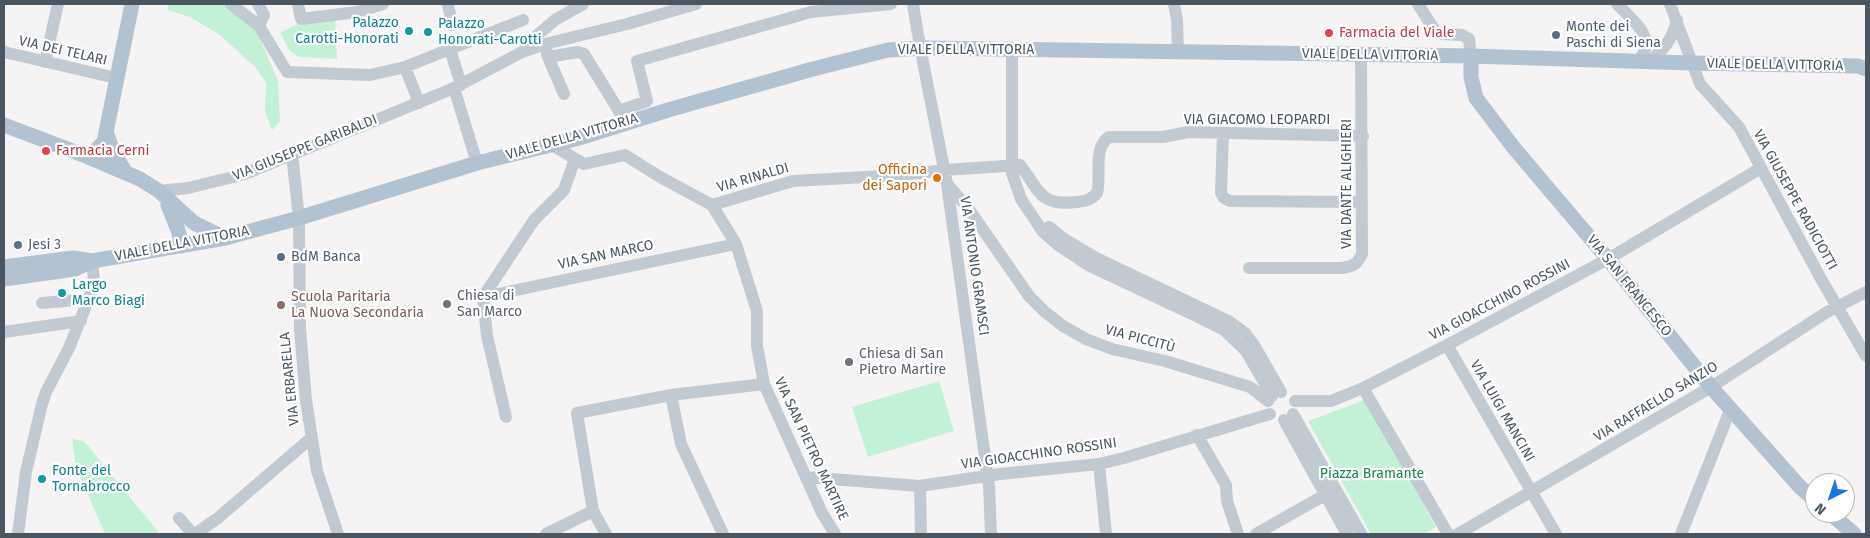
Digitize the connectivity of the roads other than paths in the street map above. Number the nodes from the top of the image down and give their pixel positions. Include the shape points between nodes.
1 (58, 4) edge
2 (132, 4) edge
3 (231, 4) edge
4 (258, 4) edge
5 (298, 4) edge
6 (383, 4) edge
7 (448, 4) edge
8 (583, 4) edge
9 (696, 4) edge
10 (892, 4) edge
11 (913, 4) edge
12 (1174, 4) edge
13 (1418, 4) edge
14 (1617, 4) edge
15 (1670, 4) edge
16 (523, 20) dead end
17 (1677, 20) junction
18 (452, 25) dead end
19 (259, 26) junction
20 (545, 44) junction
21 (450, 49) junction
22 (1012, 50) junction
23 (4, 52) edge
24 (522, 52) junction
25 (1178, 52) junction
26 (1361, 55) junction
27 (1471, 56) junction
28 (548, 57) junction
29 (45, 62) junction
30 (1643, 62) junction
31 (1691, 63) junction
32 (404, 67) junction
33 (1866, 69) edge
34 (116, 78) junction
35 (457, 90) junction
36 (564, 94) dead end
37 (420, 102) junction
38 (4, 125) edge
39 (106, 131) junction
40 (1223, 133) junction
41 (1363, 136) junction
42 (552, 145) junction
43 (292, 154) junction
44 (86, 156) junction
45 (575, 159) junction
46 (477, 163) junction
47 (1015, 165) junction
48 (1761, 168) junction
49 (945, 170) junction
50 (126, 173) junction
51 (947, 184) junction
52 (179, 189) junction
53 (159, 191) junction
54 (1362, 202) junction
55 (712, 205) junction
56 (175, 207) junction
57 (968, 208) junction
58 (951, 212) junction
59 (300, 218) junction
60 (224, 238) junction
61 (736, 244) junction
62 (182, 246) junction
63 (1608, 259) junction
64 (92, 261) junction
65 (4, 267) edge
66 (1249, 268) dead end
67 (4, 279) edge
68 (1866, 292) edge
69 (483, 297) junction
70 (76, 300) dead end
71 (42, 303) dead end
72 (1837, 307) junction
73 (81, 321) junction
74 (4, 332) edge
75 (1446, 346) junction
76 (1866, 356) edge
77 (764, 384) junction
78 (1711, 387) junction
79 (1363, 388) junction
80 (671, 395) junction
81 (1273, 400) junction
82 (1295, 400) junction
83 (1731, 408) junction
84 (506, 417) dead end
85 (1289, 417) junction
86 (1198, 435) junction
87 (311, 438) junction
88 (1099, 464) junction
89 (988, 476) junction
90 (806, 477) junction
91 (920, 486) junction
92 (1805, 491) edge
93 (1330, 492) junction
94 (1532, 492) junction
95 (593, 511) junction
96 (179, 518) dead end
97 (1841, 523) edge
98 (18, 534) edge
99 (194, 534) edge
100 (338, 534) edge
101 (546, 534) edge
102 (606, 534) edge
103 (723, 534) edge
104 (835, 534) edge
105 (921, 534) edge
106 (991, 534) edge
107 (1106, 534) edge
108 (1238, 534) edge
109 (1256, 534) edge
110 (1347, 534) edge
111 (1361, 534) edge
112 (1448, 534) edge
113 (1458, 534) edge
114 (1556, 534) edge
115 (1682, 534) edge
116 (1854, 534) edge

1 - 29 street
2 - 34 main road
3 - 19 street
4 - 19 street via 264,15
5 - 6 street via 301,19 357,12
7 - 18 street
8 - 24 street via 555,20
9 - 20 street, VIA GIUSEPPE GARIBALDI
10 - 28 street via 811,12 637,61 647,101 619,111 584,54
11 - 49 street, VIA ANTONIO GRAMSCI, bridge
12 - 25 street via 1178,20
13 - 27 street via 1435,31 1469,39
14 - 30 street via 1643,33 1647,42
15 - 17 street, VIA GIUSEPPE RADICIOTTI
16 - 21 street
17 - 30 street via 1667,45
17 - 31 street, VIA GIUSEPPE RADICIOTTI
19 - 32 street via 287,72 370,75
20 - 24 street, VIA GIUSEPPE GARIBALDI
20 - 28 street
21 - 32 street
21 - 35 street
22 - 25 main road, VIALE DELLA VITTORIA
22 - 42 main road, VIALE DELLA VITTORIA via 888,50
22 - 47 street
23 - 29 street, VIA DEI TELARI
24 - 35 street, VIA GIUSEPPE GARIBALDI
25 - 26 main road, VIALE DELLA VITTORIA
26 - 27 main road, VIALE DELLA VITTORIA
26 - 41 street, VIA DANTE ALIGHIERI
27 - 30 main road, VIALE DELLA VITTORIA
27 - 63 main road, VIA SAN FRANCESCO via 1476,98
28 - 36 street
29 - 34 street, VIA DEI TELARI
30 - 31 main road, VIALE DELLA VITTORIA
31 - 33 main road, VIALE DELLA VITTORIA via 1858,66
31 - 48 street, VIA GIUSEPPE RADICIOTTI via 1700,84 1739,127
32 - 37 street
34 - 39 main road
35 - 37 street, VIA GIUSEPPE GARIBALDI
35 - 46 street
37 - 43 street, VIA GIUSEPPE GARIBALDI
38 - 44 main road
39 - 44 main road via 104,142
39 - 50 main road
40 - 41 street, VIA GIACOMO LEOPARDI
40 - 47 street, VIA GIACOMO LEOPARDI via 1109,137 1100,148 1097,193 1087,201 1062,204 1049,200
40 - 54 street via 1221,193 1230,201
41 - 54 street, VIA DANTE ALIGHIERI
42 - 45 street, VIA RINALDI
42 - 46 main road, VIALE DELLA VITTORIA
43 - 52 street, VIA GIUSEPPE GARIBALDI via 245,174
43 - 59 street, VIA ERBARELLA
44 - 50 main road
45 - 55 street, VIA RINALDI via 584,164 625,155
45 - 69 street via 564,190 534,220
46 - 59 main road, VIALE DELLA VITTORIA
47 - 49 street, VIA RINALDI
47 - 81 street via 1016,187 1043,232 1074,257 1224,330 1246,351
48 - 63 street, VIA GIOACCHINO ROSSINI
48 - 72 street, VIA GIUSEPPE RADICIOTTI
49 - 51 street, VIA ANTONIO GRAMSCI
49 - 55 street, VIA RINALDI via 793,181
50 - 53 main road
51 - 57 street, VIA PICCITÙ
51 - 58 street, VIA ANTONIO GRAMSCI
52 - 53 street, VIA GIUSEPPE GARIBALDI
52 - 56 street
53 - 56 main road
53 - 62 main road via 174,220
54 - 66 street, VIA DANTE ALIGHIERI via 1362,254 1353,266
55 - 61 street, VIA SAN PIETRO MARTIRE
56 - 60 main road via 194,224
57 - 58 street via 959,205
57 - 81 street, VIA PICCITÙ via 1029,296 1063,326 1112,349 1165,361 1250,387
58 - 89 street, VIA ANTONIO GRAMSCI
59 - 60 main road, VIALE DELLA VITTORIA
59 - 87 street, VIA ERBARELLA via 300,329
60 - 62 main road, VIALE DELLA VITTORIA
61 - 69 street, VIA SAN MARCO
61 - 77 street, VIA SAN PIETRO MARTIRE via 757,311 757,346
62 - 64 main road, VIALE DELLA VITTORIA
63 - 75 street, VIA GIOACCHINO ROSSINI
63 - 78 main road, VIA SAN FRANCESCO
64 - 65 main road via 73,258
64 - 67 main road via 75,269
64 - 73 street via 94,285
68 - 72 street, VIA RAFFAELLO SANZIO
69 - 84 street via 487,336
70 - 71 street
72 - 76 street, VIA GIUSEPPE RADICIOTTI
72 - 78 street, VIA RAFFAELLO SANZIO
73 - 74 street
73 - 98 street via 42,404 26,472
75 - 79 street, VIA GIOACCHINO ROSSINI
75 - 94 street, VIA LUIGI MANCINI
77 - 80 street
77 - 90 street, VIA SAN PIETRO MARTIRE
78 - 83 main road, VIA SAN FRANCESCO
78 - 94 street, VIA RAFFAELLO SANZIO
79 - 82 street, VIA GIOACCHINO ROSSINI via 1331,401
79 - 112 street
80 - 95 street via 577,413
80 - 103 street via 681,444
81 - 82 street via 1289,394
81 - 85 street via 1276,419
81 - 86 street, VIA GIOACCHINO ROSSINI
82 - 85 street via 1296,410
83 - 92 main road, VIA SAN FRANCESCO
83 - 115 street
85 - 93 street
86 - 88 street, VIA GIOACCHINO ROSSINI
86 - 108 street via 1226,485 1227,501
87 - 99 street via 218,518
87 - 100 street, VIA ERBARELLA via 317,471
88 - 89 street, VIA GIOACCHINO ROSSINI
88 - 107 street
89 - 91 street, VIA GIOACCHINO ROSSINI
89 - 106 street, VIA ANTONIO GRAMSCI
90 - 91 street, VIA GIOACCHINO ROSSINI
90 - 104 street, VIA SAN PIETRO MARTIRE
91 - 105 street
93 - 109 street
93 - 110 street
93 - 111 street
94 - 113 street, VIA RAFFAELLO SANZIO
94 - 114 street, VIA LUIGI MANCINI
95 - 101 street
95 - 102 street
96 - 99 street
97 - 116 main road

